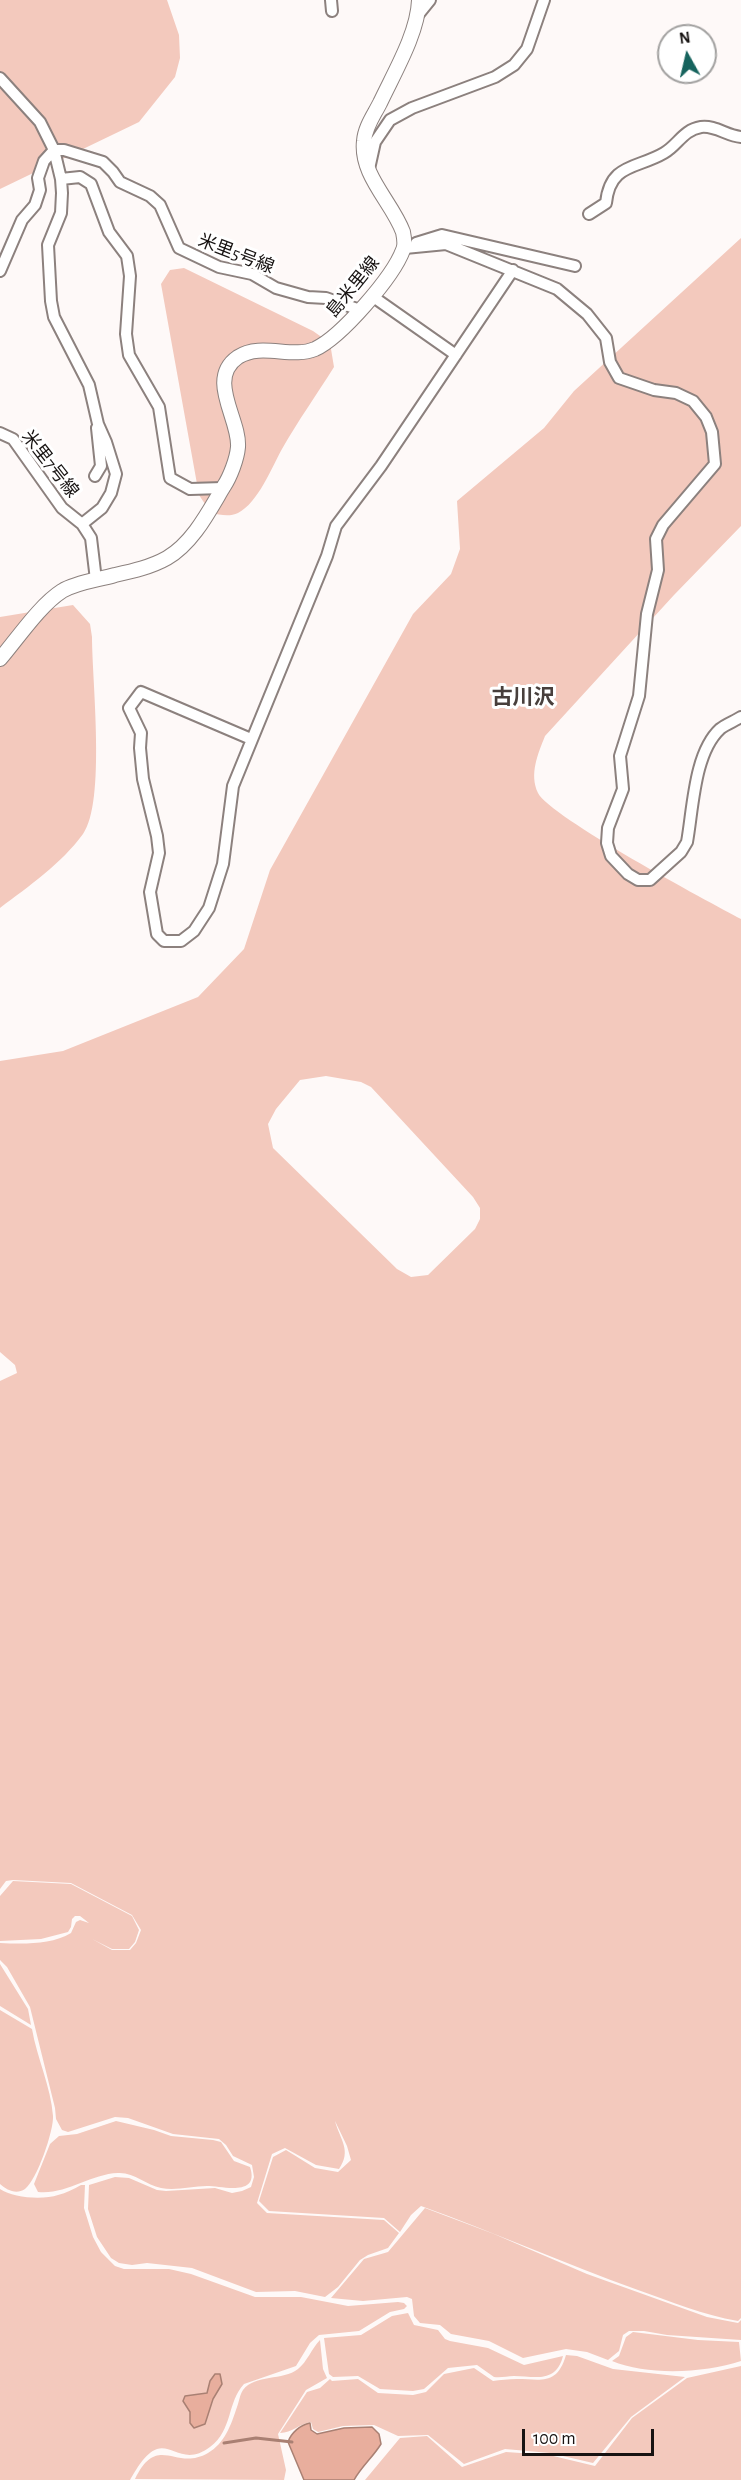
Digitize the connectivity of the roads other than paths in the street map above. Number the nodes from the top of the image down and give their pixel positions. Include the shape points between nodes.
1 (418, 0) edge
2 (430, 0) edge
3 (544, 0) edge
4 (417, 16) junction
5 (0, 78) edge
6 (741, 137) edge
7 (54, 150) junction
8 (369, 170) junction
9 (61, 179) junction
10 (589, 213) dead end
11 (405, 248) junction
12 (576, 267) dead end
13 (513, 270) junction
14 (0, 271) edge
15 (372, 296) junction
16 (360, 310) junction
17 (456, 354) junction
18 (97, 421) junction
19 (0, 433) edge
20 (95, 476) dead end
21 (223, 488) junction
22 (82, 524) junction
23 (96, 580) junction
24 (0, 659) edge
25 (741, 717) edge
26 (251, 739) dead end

1 - 4 street
2 - 4 street
3 - 8 street via 527,49 514,65 495,77 390,120 375,142
4 - 8 street via 364,137 363,151
5 - 7 street via 40,122
6 - 10 street via 705,127 693,129 666,153 625,168 608,188 606,203
7 - 9 street
7 - 14 street via 44,161 38,178 40,190 35,205 22,220
7 - 16 street, 米里5号線 via 102,162 120,182 150,196 160,205 179,248 189,254 228,270 252,274 276,288
8 - 11 street via 403,233
9 - 18 street via 61,213 48,245 51,301 58,326 89,385
9 - 21 street via 80,177 91,184 110,232 127,256 129,355 159,407 170,478 190,489
11 - 12 street via 442,235
11 - 13 street via 446,244
11 - 15 street, 島米里線
13 - 17 street
13 - 25 street via 557,289 587,314 606,338 610,362 619,378 676,393 693,402 712,432 715,464 663,525 656,539 658,570 647,614 639,696 620,756 623,789 608,828 611,856 628,874 638,880 650,880 681,852 687,842 704,754 721,729
15 - 16 street, 島米里線
15 - 17 street
16 - 21 street, 島米里線 via 338,333 314,349 257,351 238,357 227,371 224,389 238,449
17 - 26 street via 336,526 233,786 223,864 209,908 194,931 181,941 164,941 157,934 150,892 159,853 157,836 143,779 141,733 129,708 141,692
18 - 20 street via 101,466
18 - 22 street via 116,474 102,508
19 - 22 street, 米里7号線 via 13,439 62,508
21 - 23 street, 島米里線 via 195,531 169,557 140,570
22 - 23 street, 米里7号線 via 91,538
23 - 24 street, 島米里線 via 63,591

